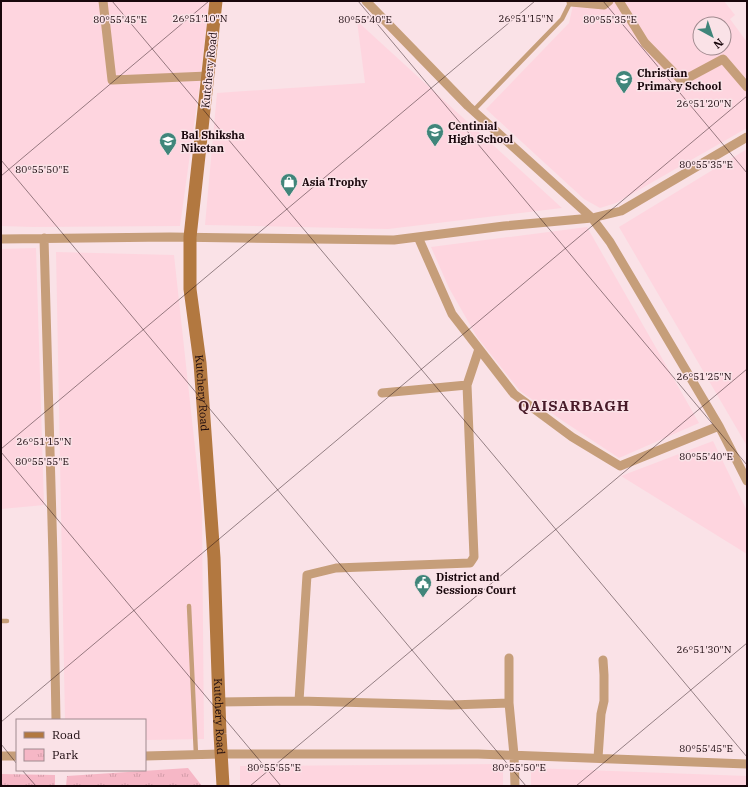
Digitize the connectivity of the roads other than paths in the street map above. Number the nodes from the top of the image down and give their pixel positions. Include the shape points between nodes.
1 (102, 1) edge
2 (216, 1) edge
3 (366, 1) edge
4 (571, 1) edge
5 (609, 1) edge
6 (619, 1) edge
7 (208, 76) junction
8 (747, 87) edge
9 (473, 110) junction
10 (747, 137) edge
11 (592, 218) junction
12 (190, 237) junction
13 (418, 237) junction
14 (44, 238) junction
15 (1, 239) edge
16 (479, 349) junction
17 (467, 385) junction
18 (382, 393) dead end
19 (718, 426) junction
20 (747, 480) edge
21 (189, 606) dead end
22 (1, 620) edge
23 (7, 620) dead end
24 (509, 658) dead end
25 (603, 660) dead end
26 (299, 701) junction
27 (219, 702) junction
28 (509, 703) junction
29 (56, 719) edge
30 (220, 754) junction
31 (196, 755) junction
32 (514, 755) junction
33 (1, 756) edge
34 (16, 756) edge
35 (146, 756) edge
36 (598, 758) junction
37 (747, 764) edge
38 (223, 786) edge
39 (515, 786) edge

1 - 7 street via 112,80
2 - 7 street, Kutchery Road
3 - 9 street
4 - 5 street via 604,5
4 - 9 lane via 562,20
6 - 8 street via 645,43 682,81 723,59
7 - 12 street, Kutchery Road
9 - 11 street
10 - 11 street via 621,211
11 - 13 street
11 - 19 street via 610,242
12 - 13 street via 394,240
12 - 14 street
12 - 27 street, Kutchery Road via 190,289 200,363 214,558
13 - 16 street via 452,314
14 - 15 street
14 - 29 street via 54,557
16 - 17 street
16 - 19 street via 514,394 572,437 620,466
17 - 18 street
17 - 26 street via 474,557 470,563 336,568 307,575
19 - 20 street
21 - 31 lane
22 - 23 lane
24 - 28 street
25 - 36 street via 604,701
26 - 27 street
26 - 28 street via 451,705
27 - 30 street, Kutchery Road
28 - 32 street
30 - 31 street
30 - 32 street
30 - 38 street, Kutchery Road
31 - 35 street
32 - 36 street
32 - 39 street
33 - 34 street
36 - 37 street

